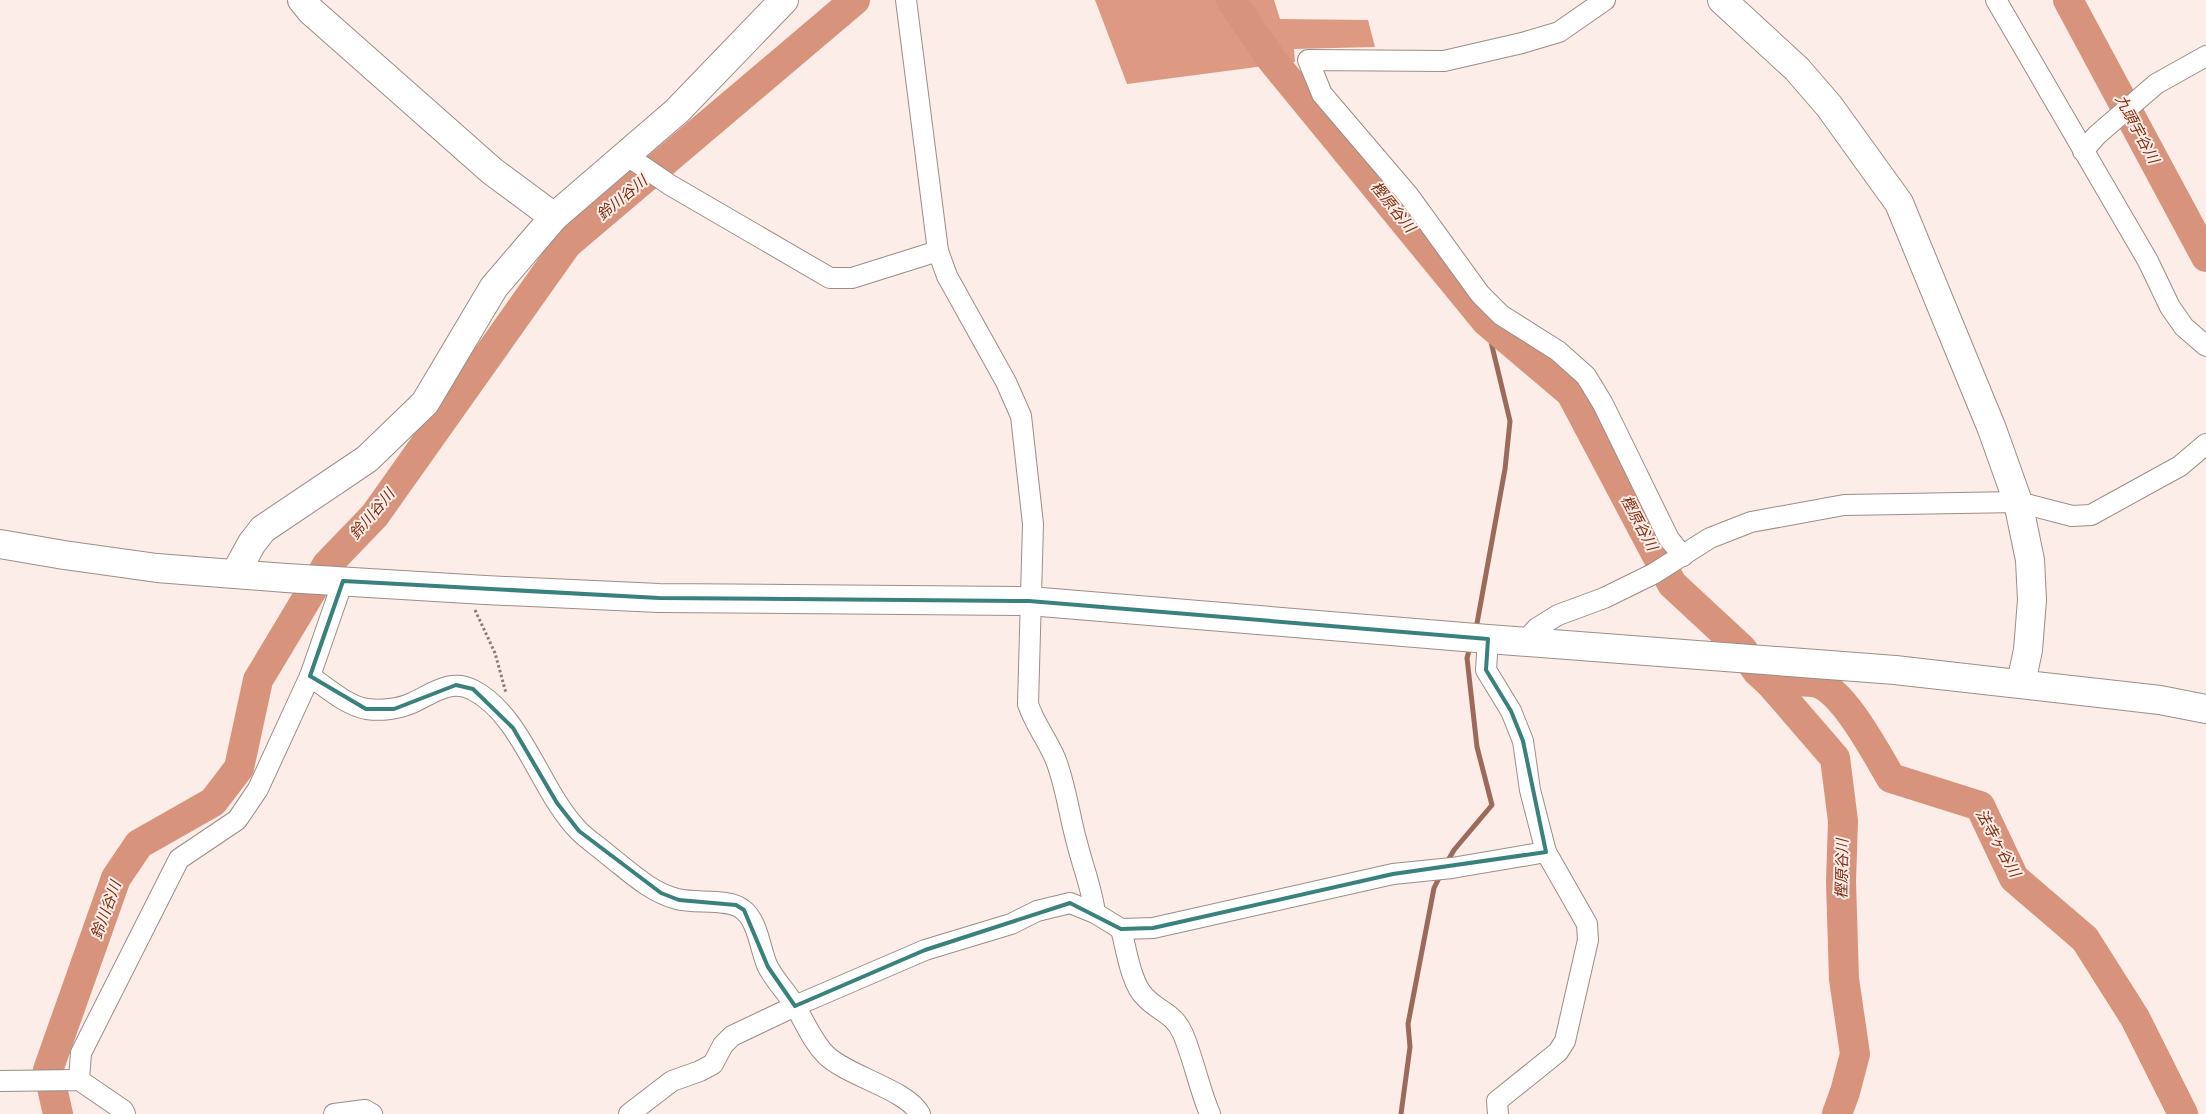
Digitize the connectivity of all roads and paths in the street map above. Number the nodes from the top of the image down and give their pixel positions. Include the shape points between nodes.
1 (302, 0) edge
2 (784, 0) edge
3 (906, 0) edge
4 (1605, 0) edge
5 (1722, 0) edge
6 (1996, 0) edge
7 (2206, 56) edge
8 (2083, 151) junction
9 (632, 159) junction
10 (554, 217) junction
11 (938, 251) junction
12 (2206, 346) edge
13 (2206, 444) edge
14 (2018, 502) junction
15 (0, 544) edge
16 (1680, 558) junction
17 (236, 574) junction
18 (339, 581) junction
19 (465, 589) junction
20 (1029, 601) junction
21 (1478, 638) junction
22 (1524, 642) junction
23 (310, 676) junction
24 (2021, 683) junction
25 (2206, 709) edge
26 (513, 728) junction
27 (1546, 852) junction
28 (1095, 913) junction
29 (1121, 929) junction
30 (796, 1006) junction
31 (75, 1080) junction
32 (0, 1081) edge
33 (125, 1114) edge
34 (334, 1114) edge
35 (372, 1114) edge
36 (629, 1114) edge
37 (920, 1114) edge
38 (1210, 1114) edge
39 (1498, 1114) edge

1 - 10 street via 492,171
2 - 9 street
3 - 11 street
4 - 16 street via 1559,32 1444,62 1308,60 1322,94 1409,196 1480,294 1501,315 1558,351 1586,376
5 - 14 street via 1796,69 1829,106 1899,203 1992,429
6 - 8 street
7 - 8 street via 2156,84
8 - 12 street via 2148,261 2170,307 2184,327
9 - 10 street
9 - 11 street via 670,185 830,278 852,278
10 - 17 street via 494,287 425,403 367,459 263,529
11 - 20 street via 947,276 1006,382 1021,416 1033,524
13 - 14 street via 2180,466 2091,515 2072,516
14 - 16 street via 1844,504 1751,522 1710,538
14 - 24 street via 2030,560 2032,600 2028,650
15 - 17 street via 157,568
16 - 22 street via 1604,598 1558,614 1537,628
17 - 18 street
18 - 19 street
18 - 23 street
19 - 20 street via 659,598
19 - 26 path via 495,653
20 - 21 street
20 - 28 street via 1028,704 1063,782
21 - 22 street
21 - 27 street via 1486,670 1511,711 1523,741 1530,790
22 - 24 street via 1895,670
23 - 26 street via 349,702 366,709 412,704 432,691 456,685 473,689 489,701
23 - 31 street via 258,789 237,820 178,859 81,1052
24 - 25 street via 2160,700
26 - 30 street via 557,803 579,831 645,884 679,900 736,905 744,910 752,922 768,967
27 - 29 street via 1393,874 1152,928
27 - 39 street via 1587,924 1588,940 1565,1041 1558,1052 1497,1101
28 - 29 street
28 - 30 street via 1070,904 1037,911 1011,924 925,950
29 - 38 street via 1137,988 1145,998 1172,1016 1183,1034
30 - 36 street via 732,1036 713,1064 672,1081
30 - 37 street via 808,1031 826,1054 841,1067 905,1099
31 - 32 street
31 - 33 street
34 - 35 street via 365,1110

